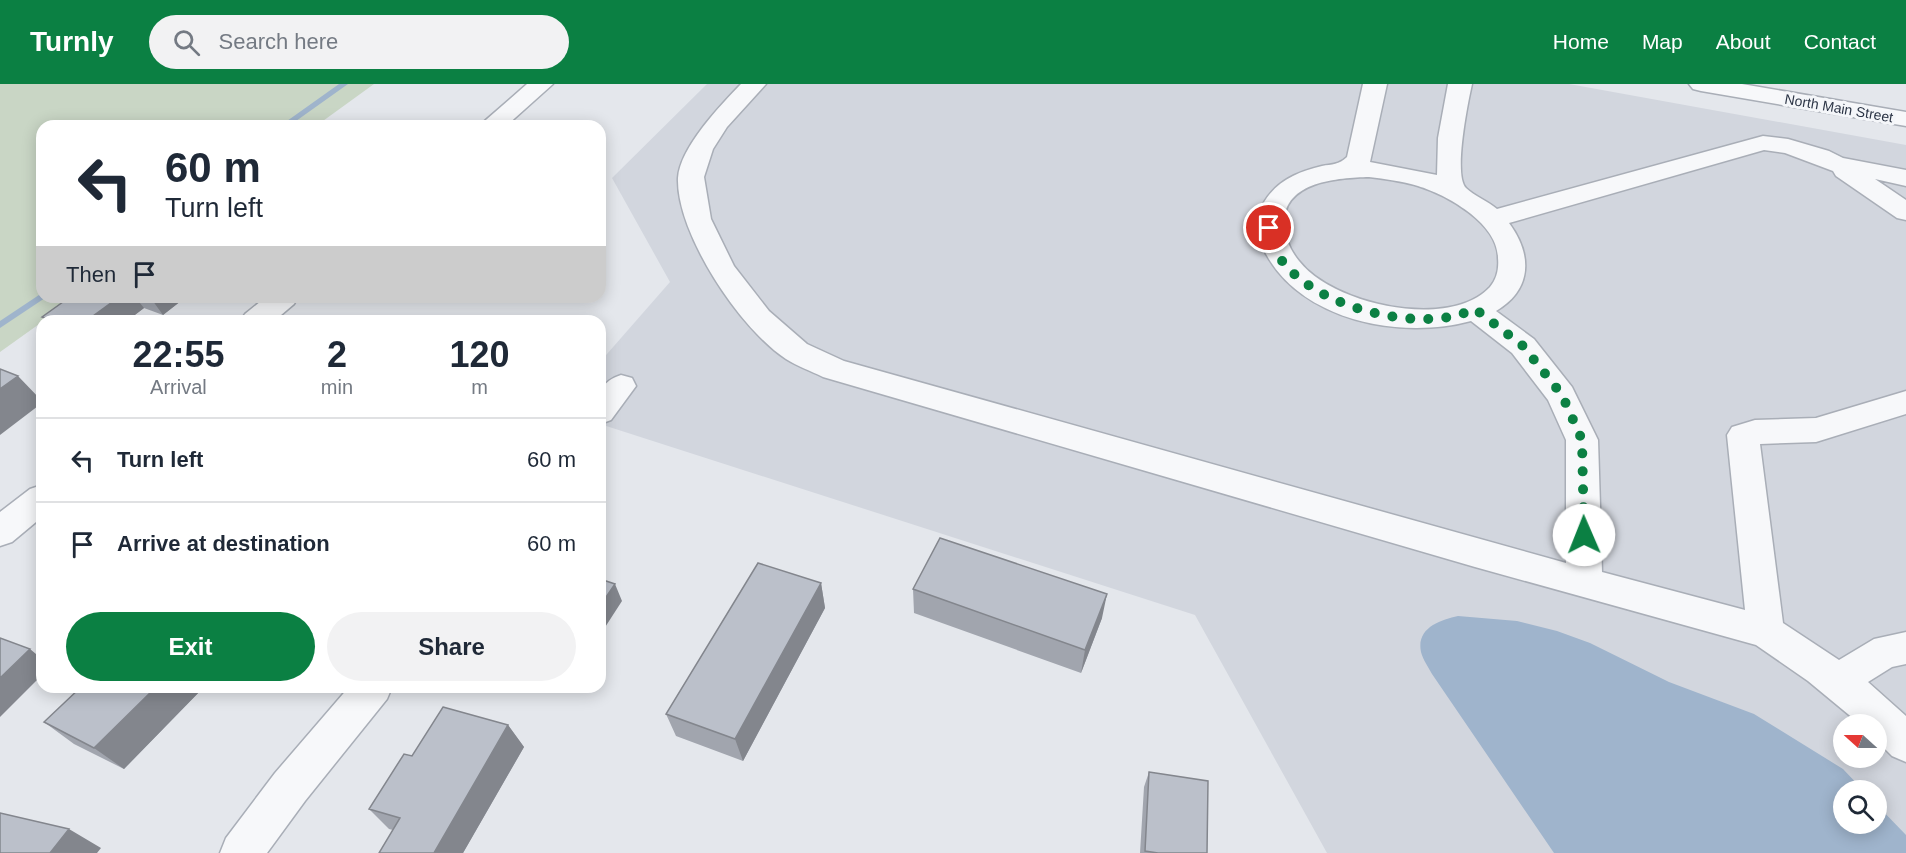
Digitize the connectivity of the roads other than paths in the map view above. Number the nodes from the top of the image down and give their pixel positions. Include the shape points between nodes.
1 (541, 84) edge
2 (754, 84) edge
3 (1375, 84) edge
4 (1460, 84) edge
5 (1701, 84) edge
6 (1826, 84) edge
7 (1774, 90) edge
8 (1840, 108) junction
9 (1906, 119) edge
10 (498, 120) edge
11 (1836, 164) junction
12 (1348, 170) junction
13 (1906, 178) edge
14 (1453, 191) junction
15 (1906, 212) edge
16 (1493, 219) junction
17 (277, 303) edge
18 (1475, 309) junction
19 (262, 315) edge
20 (621, 386) dead end
21 (1906, 402) edge
22 (606, 405) edge
23 (36, 503) edge
24 (0, 532) edge
25 (1584, 582) junction
26 (1766, 632) junction
27 (1906, 648) edge
28 (1837, 682) junction
29 (368, 693) edge
30 (1906, 742) edge
31 (241, 853) edge

1 - 10 street
2 - 25 street via 717,123 701,149 691,177 694,198 698,219 722,269 759,318 796,351 834,369
3 - 12 street via 1359,160
4 - 14 street via 1449,165
5 - 7 street, North Main Street
6 - 8 street
7 - 8 street, North Main Street
8 - 9 street, North Main Street
11 - 13 street
11 - 15 street
11 - 16 street via 1788,146 1763,143
12 - 14 street via 1403,173
12 - 18 street via 1308,178 1286,190 1272,207 1269,228 1275,250 1295,274 1326,295 1365,311 1408,319 1448,317
14 - 16 street
16 - 18 street via 1509,243 1514,267 1505,289
17 - 19 street
18 - 25 street via 1523,346 1562,395 1582,440
20 - 22 street
21 - 26 street via 1816,430 1743,435
23 - 24 street
25 - 26 street
26 - 28 street
27 - 28 street via 1879,653
28 - 30 street via 1875,711
29 - 31 street

